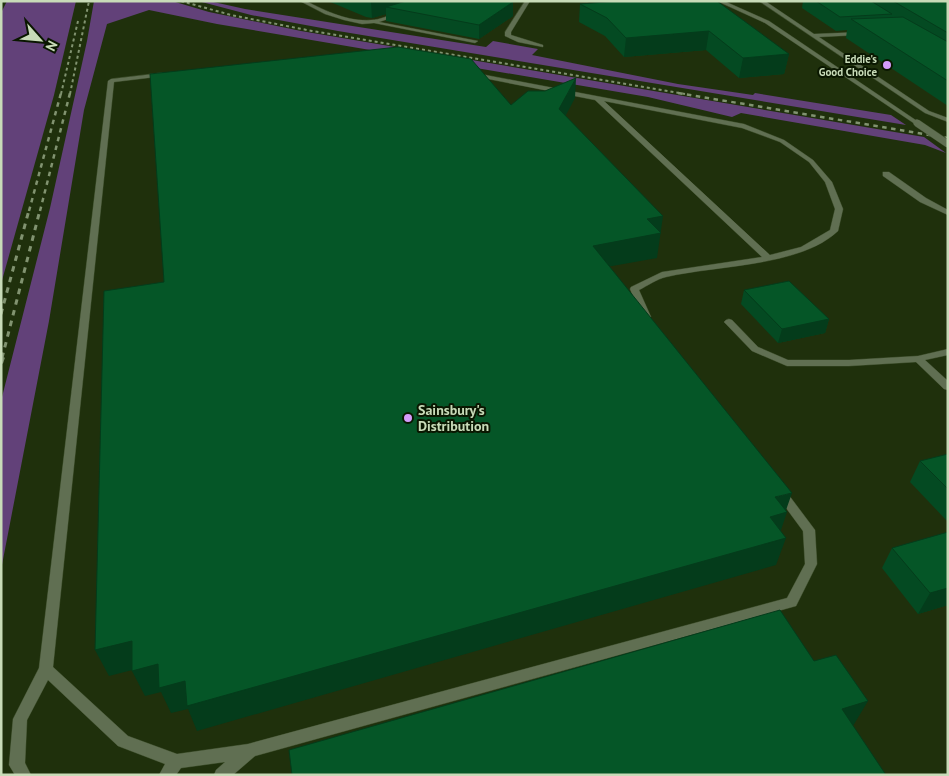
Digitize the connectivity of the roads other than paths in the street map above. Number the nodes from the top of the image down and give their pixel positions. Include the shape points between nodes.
1 (302, 1) edge
2 (528, 1) edge
3 (540, 1) edge
4 (588, 1) edge
5 (719, 1) edge
6 (761, 1) edge
7 (408, 12) edge
8 (372, 22) junction
9 (870, 33) edge
10 (813, 36) junction
11 (475, 41) edge
12 (540, 46) dead end
13 (171, 74) edge
14 (466, 74) edge
15 (596, 98) junction
16 (948, 120) edge
17 (948, 144) edge
18 (886, 174) dead end
19 (948, 213) edge
20 (768, 258) junction
21 (728, 322) dead end
22 (649, 323) edge
23 (948, 352) edge
24 (918, 359) junction
25 (948, 387) edge
26 (773, 484) edge
27 (46, 669) junction
28 (251, 750) junction
29 (177, 761) junction
30 (24, 775) edge
31 (166, 775) edge
32 (221, 775) edge

1 - 8 street via 322,11 360,22
2 - 12 street via 508,36
3 - 4 street
5 - 17 street, bridge via 767,22
6 - 10 street
7 - 8 street
8 - 11 street
9 - 10 street
10 - 16 street via 927,112
13 - 27 street via 112,81
14 - 15 street
15 - 20 street
15 - 20 street via 744,126 782,141 811,160 828,182 839,208 834,231 804,249
18 - 19 street
20 - 22 street via 662,274 634,289
21 - 24 street via 755,349 787,363
23 - 24 street
24 - 25 street
26 - 28 street via 809,530 811,564 791,602
27 - 29 street via 123,741
27 - 30 street via 20,718 17,765
28 - 29 street
28 - 32 street
29 - 31 street

